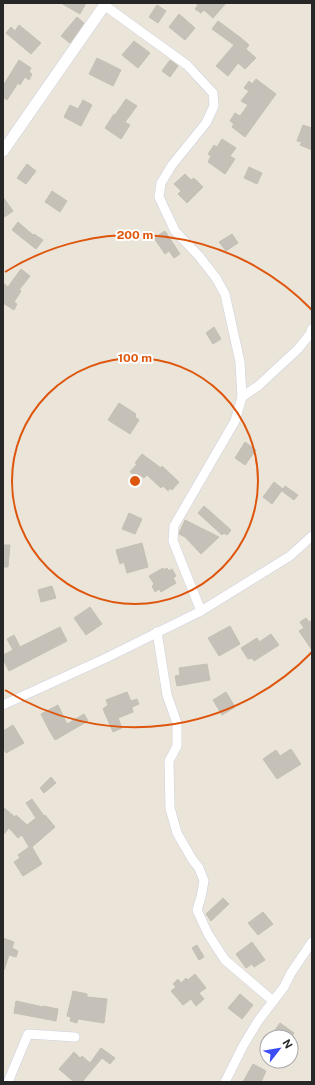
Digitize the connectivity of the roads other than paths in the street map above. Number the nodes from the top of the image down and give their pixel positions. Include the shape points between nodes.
1 (105, 4) edge
2 (3, 151) edge
3 (312, 329) edge
4 (242, 397) junction
5 (312, 536) edge
6 (201, 611) junction
7 (157, 632) junction
8 (3, 705) edge
9 (312, 942) edge
10 (273, 1002) junction
11 (76, 1037) dead end
12 (8, 1082) edge
13 (225, 1082) edge

1 - 2 street
1 - 4 street via 187,65 213,93 214,106 206,124 172,165 161,183 159,197 175,231 199,256 225,294 240,362
3 - 4 street via 298,349 258,386
4 - 6 street via 235,421 174,526 173,541
5 - 6 street via 290,556
6 - 7 street
7 - 8 street
7 - 10 street via 167,695 177,723 177,746 169,762 170,808 177,833 199,868 204,881 197,910 208,934 225,960
9 - 10 street
10 - 13 street via 258,1021
11 - 12 street via 28,1034

